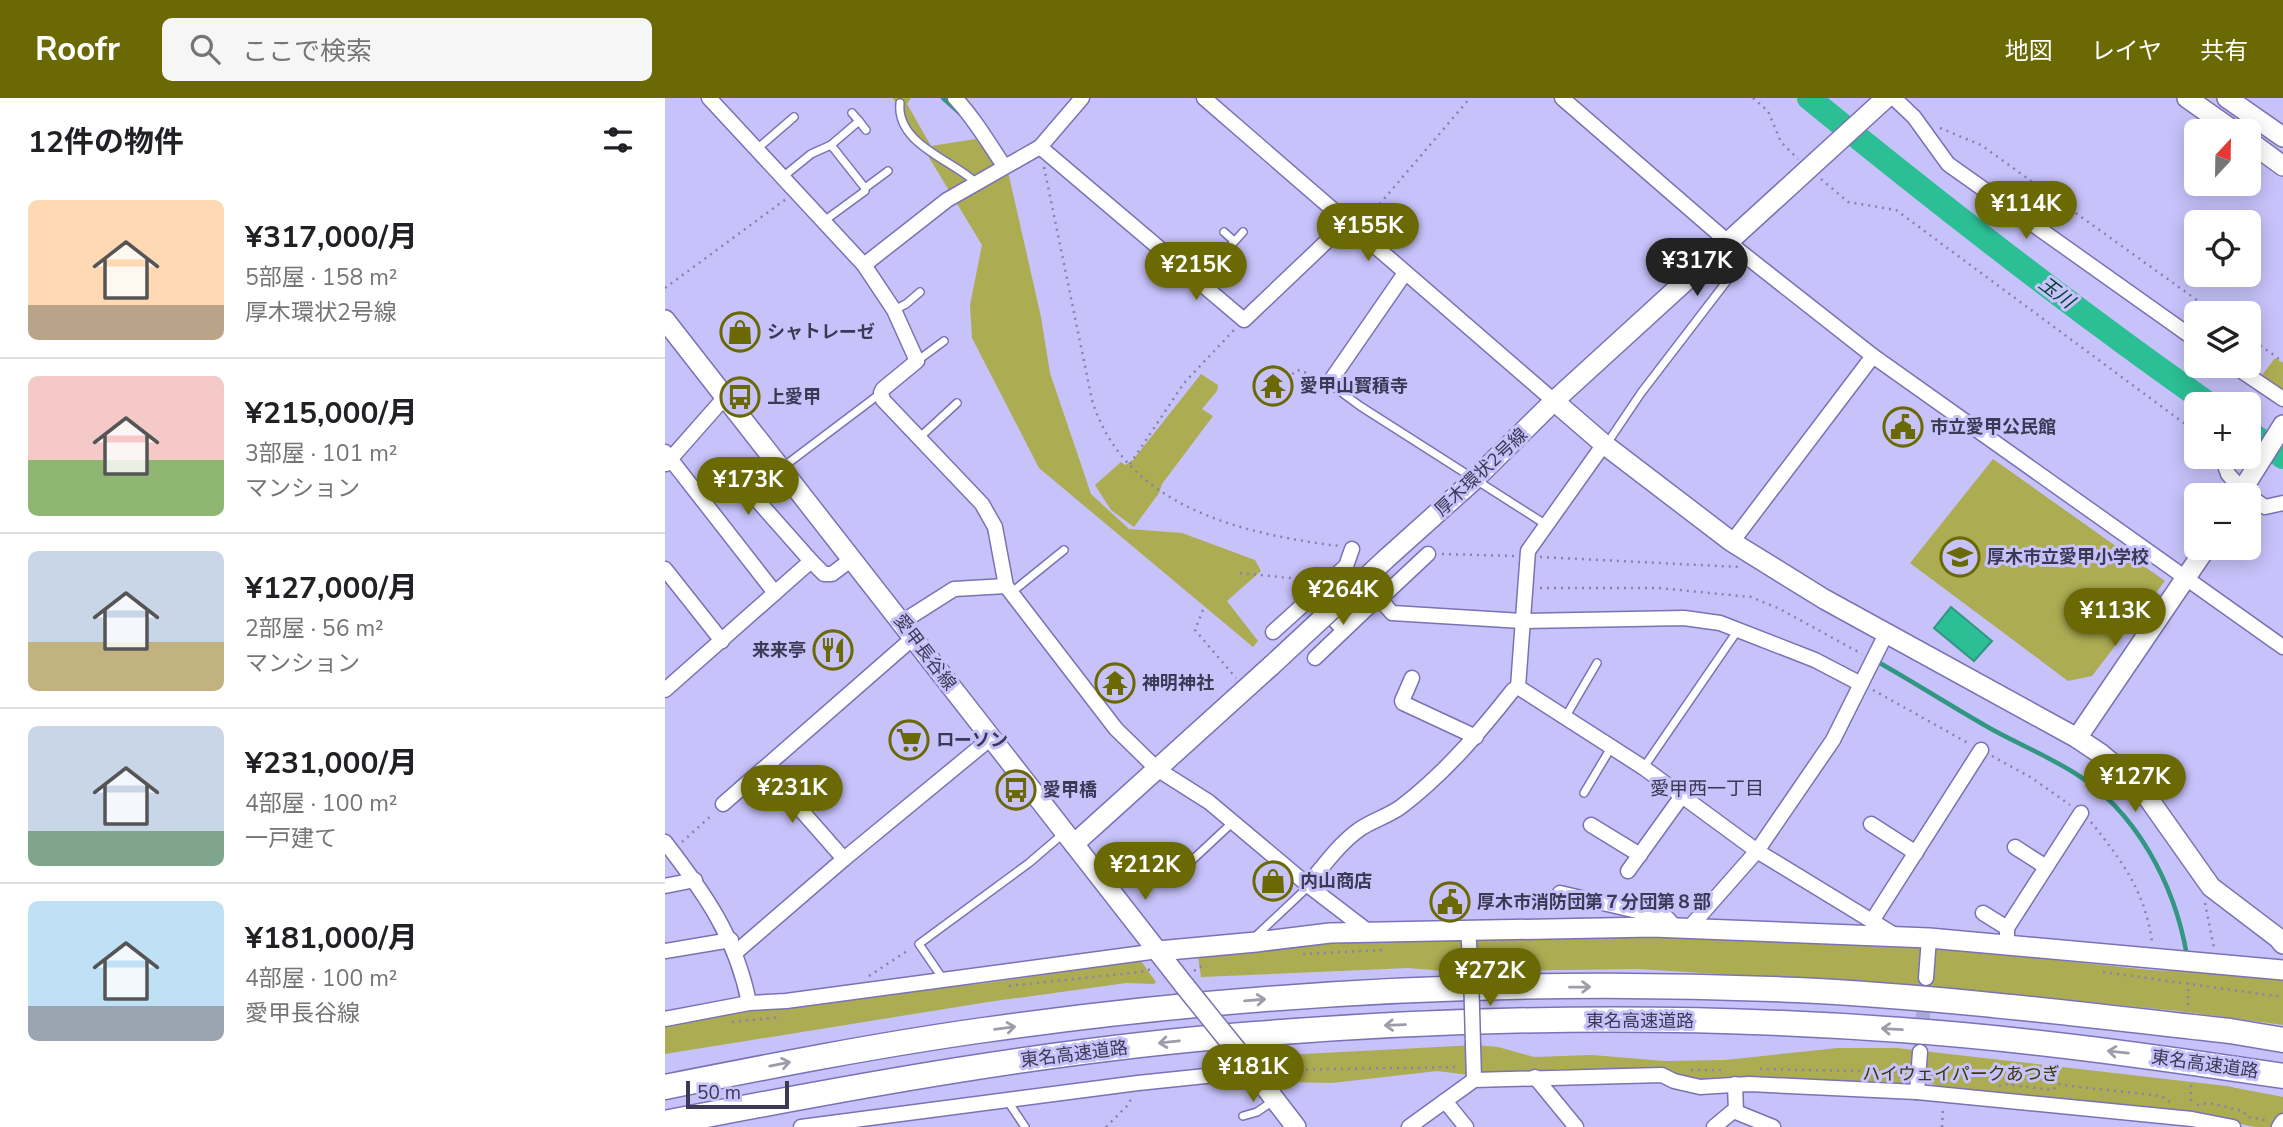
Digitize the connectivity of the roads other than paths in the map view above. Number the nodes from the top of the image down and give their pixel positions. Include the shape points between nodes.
1 (709, 98) edge
2 (955, 98) edge
3 (1082, 98) edge
4 (1204, 98) edge
5 (1562, 98) edge
6 (1885, 98) edge
7 (1893, 98) edge
8 (2187, 98) edge
9 (2227, 98) edge
10 (899, 103) dead end
11 (852, 113) dead end
12 (794, 117) dead end
13 (2217, 119) edge
14 (859, 121) junction
15 (866, 130) dead end
16 (2283, 137) edge
17 (831, 145) junction
18 (1040, 147) junction
19 (757, 149) junction
20 (2261, 150) edge
21 (1004, 166) junction
22 (2283, 166) edge
23 (888, 171) dead end
24 (784, 176) junction
25 (975, 182) junction
26 (865, 188) junction
27 (824, 220) junction
28 (1352, 226) junction
29 (1224, 232) dead end
30 (1243, 232) dead end
31 (1234, 241) junction
32 (1728, 242) junction
33 (1745, 256) junction
34 (864, 265) junction
35 (1405, 273) junction
36 (1199, 281) junction
37 (920, 292) dead end
38 (894, 310) junction
39 (665, 320) edge
40 (2184, 331) edge
41 (944, 341) dead end
42 (1873, 356) junction
43 (917, 361) junction
44 (2252, 378) edge
45 (1329, 383) joint
46 (881, 393) junction
47 (726, 396) junction
48 (2283, 399) edge
49 (1554, 401) junction
50 (957, 403) dead end
51 (2283, 425) edge
52 (919, 438) junction
53 (1604, 445) junction
54 (667, 459) edge
55 (782, 467) junction
56 (1474, 480) junction
57 (2250, 483) edge
58 (2283, 503) edge
59 (2261, 504) edge
60 (1545, 524) junction
61 (1732, 542) junction
62 (1352, 548) road end
63 (1064, 550) dead end
64 (1428, 554) road end
65 (853, 558) junction
66 (2198, 560) edge
67 (811, 561) junction
68 (665, 569) edge
69 (2186, 580) junction
70 (1009, 589) junction
71 (775, 593) junction
72 (1312, 597) junction
73 (1380, 599) junction
74 (1522, 621) junction
75 (1738, 629) junction
76 (908, 630) junction
77 (1344, 630) junction
78 (1273, 632) dead end
79 (1886, 634) junction
80 (722, 641) junction
81 (2283, 647) edge
82 (1315, 658) dead end
83 (1597, 663) dead end
84 (1412, 678) dead end
85 (1861, 684) junction
86 (1518, 687) junction
87 (666, 688) edge
88 (1566, 716) junction
89 (1476, 737) junction
90 (991, 738) junction
91 (2077, 738) junction
92 (1612, 746) junction
93 (1981, 750) road end
94 (1644, 768) junction
95 (765, 769) junction
96 (1157, 769) junction
97 (1584, 793) dead end
98 (1682, 796) junction
99 (723, 804) road end
100 (2081, 813) road end
101 (1233, 822) junction
102 (1880, 825) dead end
103 (1600, 826) dead end
104 (1069, 838) junction
105 (668, 846) edge
106 (2015, 847) dead end
107 (1757, 852) junction
108 (1916, 853) junction
109 (1640, 855) junction
110 (844, 859) junction
111 (1188, 864) dead end
112 (2046, 867) junction
113 (1628, 871) dead end
114 (695, 880) junction
115 (665, 886) edge
116 (1309, 886) junction
117 (1568, 893) dead end
118 (1983, 914) dead end
119 (1872, 920) junction
120 (1683, 927) junction
121 (1468, 929) junction
122 (1370, 932) junction
123 (2007, 936) junction
124 (1899, 937) junction
125 (1930, 938) junction
126 (1256, 942) junction
127 (2283, 944) edge
128 (733, 947) junction
129 (665, 951) edge
130 (1158, 951) junction
131 (2283, 970) edge
132 (1926, 978) tunnel mouth
133 (943, 979) junction
134 (750, 1003) junction
135 (665, 1019) edge
136 (2283, 1040) edge
137 (1920, 1052) tunnel mouth
138 (1247, 1063) junction
139 (2283, 1076) edge
140 (1535, 1077) junction
141 (1474, 1080) junction
142 (1735, 1084) junction
143 (665, 1087) edge
144 (1916, 1092) junction
145 (1007, 1100) junction
146 (1275, 1100) junction
147 (1445, 1101) junction
148 (1737, 1112) junction
149 (1243, 1115) dead end
150 (2163, 1122) edge
151 (665, 1123) edge
152 (1292, 1126) edge
153 (2224, 1126) edge
154 (801, 1127) edge
155 (1025, 1127) edge
156 (1409, 1127) edge
157 (1466, 1127) edge
158 (1576, 1127) edge
159 (1714, 1127) edge
160 (1773, 1127) edge

1 - 19 street
2 - 21 street
3 - 18 street
4 - 28 street
5 - 32 street
6 - 32 street, 厚木環状2号線
7 - 40 street via 1914,117 1948,164
8 - 13 street
9 - 16 street
10 - 25 lane via 908,131 925,150
11 - 14 lane
12 - 19 lane
14 - 15 lane
14 - 17 lane
17 - 24 lane
17 - 26 lane
18 - 21 street
18 - 36 street
19 - 24 street
20 - 22 street
21 - 25 street
23 - 26 lane via 882,181
24 - 27 street
25 - 34 street
26 - 27 lane
27 - 34 street
28 - 35 street
28 - 36 street via 1244,320
29 - 31 lane
30 - 31 lane
31 - 36 lane
32 - 33 street
32 - 49 street, 厚木環状2号線
33 - 42 street
33 - 53 lane
34 - 38 street
35 - 45 street
35 - 49 street
37 - 38 lane
38 - 43 street
39 - 47 street, 愛甲長谷線
41 - 43 lane
42 - 61 street
42 - 69 street
43 - 46 street
44 - 48 street
45 - 56 lane
46 - 52 street
46 - 55 lane
47 - 54 street
47 - 55 street, 愛甲長谷線
49 - 53 street
49 - 56 street, 厚木環状2号線
50 - 52 lane
51 - 57 street
52 - 70 street via 990,515
53 - 60 street
53 - 61 street
54 - 71 street
55 - 65 street, 愛甲長谷線
55 - 67 street via 750,492
56 - 60 lane
56 - 96 street, 厚木環状2号線, bridge
58 - 59 street
60 - 74 street via 1528,551
61 - 79 street
62 - 72 street via 1346,566
63 - 70 lane
64 - 73 street
65 - 67 street via 832,574 824,574
65 - 76 street, 愛甲長谷線
66 - 69 street
67 - 71 street
68 - 80 street
69 - 81 street
69 - 91 street
70 - 76 street via 954,589
70 - 96 street via 1115,729
71 - 80 street
72 - 77 street
72 - 78 street
73 - 74 street via 1392,613
73 - 77 street
74 - 75 street via 1684,618
74 - 86 street
75 - 85 street
75 - 94 lane
76 - 90 street, 愛甲長谷線
76 - 95 street
77 - 82 street
79 - 85 street
79 - 91 street
80 - 87 street
83 - 88 lane
84 - 89 street via 1403,704
85 - 107 street via 1833,740
86 - 88 street
86 - 89 street
88 - 92 street
89 - 116 street via 1403,805 1346,840
90 - 104 street, 愛甲長谷線
90 - 110 street
91 - 127 street via 2141,788 2203,879
92 - 94 street
92 - 97 lane
93 - 108 street
94 - 98 street
95 - 99 street
95 - 110 street
96 - 101 street
96 - 104 street, 厚木環状2号線
98 - 107 street
98 - 109 street
100 - 112 street
101 - 111 lane
101 - 116 street
102 - 108 street
103 - 109 street
104 - 130 street, 愛甲長谷線
104 - 133 lane via 919,944
105 - 114 street
106 - 112 street
107 - 119 street
107 - 120 street
108 - 119 street
109 - 113 street
110 - 128 street
112 - 123 street
114 - 115 street
114 - 128 street
116 - 122 street
116 - 126 lane via 1257,935
117 - 120 street via 1667,918
118 - 123 street
119 - 124 street
120 - 121 street
120 - 124 street
121 - 122 street
121 - 141 street, bridge
122 - 126 street
123 - 125 street
123 - 131 street via 2152,959
124 - 125 street
125 - 132 street
126 - 130 street
128 - 129 street
128 - 134 street
130 - 133 street
130 - 138 street, 愛甲長谷線, bridge via 1188,978
133 - 134 street
134 - 135 street
143 -> 136 highway, 東名高速道路 via 984,1030 1116,1014 1259,1000 1483,989 1640,986 1906,996
137 - 144 street
138 - 145 street via 1226,1074
138 - 146 street
139 -> 151 highway, 東名高速道路 via 2145,1055 1903,1030 1784,1023 1527,1020 1374,1026 1159,1043 978,1066
140 - 141 street
140 - 142 street via 1662,1075 1700,1087
140 - 158 street
141 - 147 street
142 - 144 street
142 - 148 street
144 - 150 street
145 - 154 street
145 - 155 lane
146 - 149 lane
146 - 152 street
147 - 156 street
147 - 157 street
148 - 159 street
148 - 160 street
150 - 153 street

